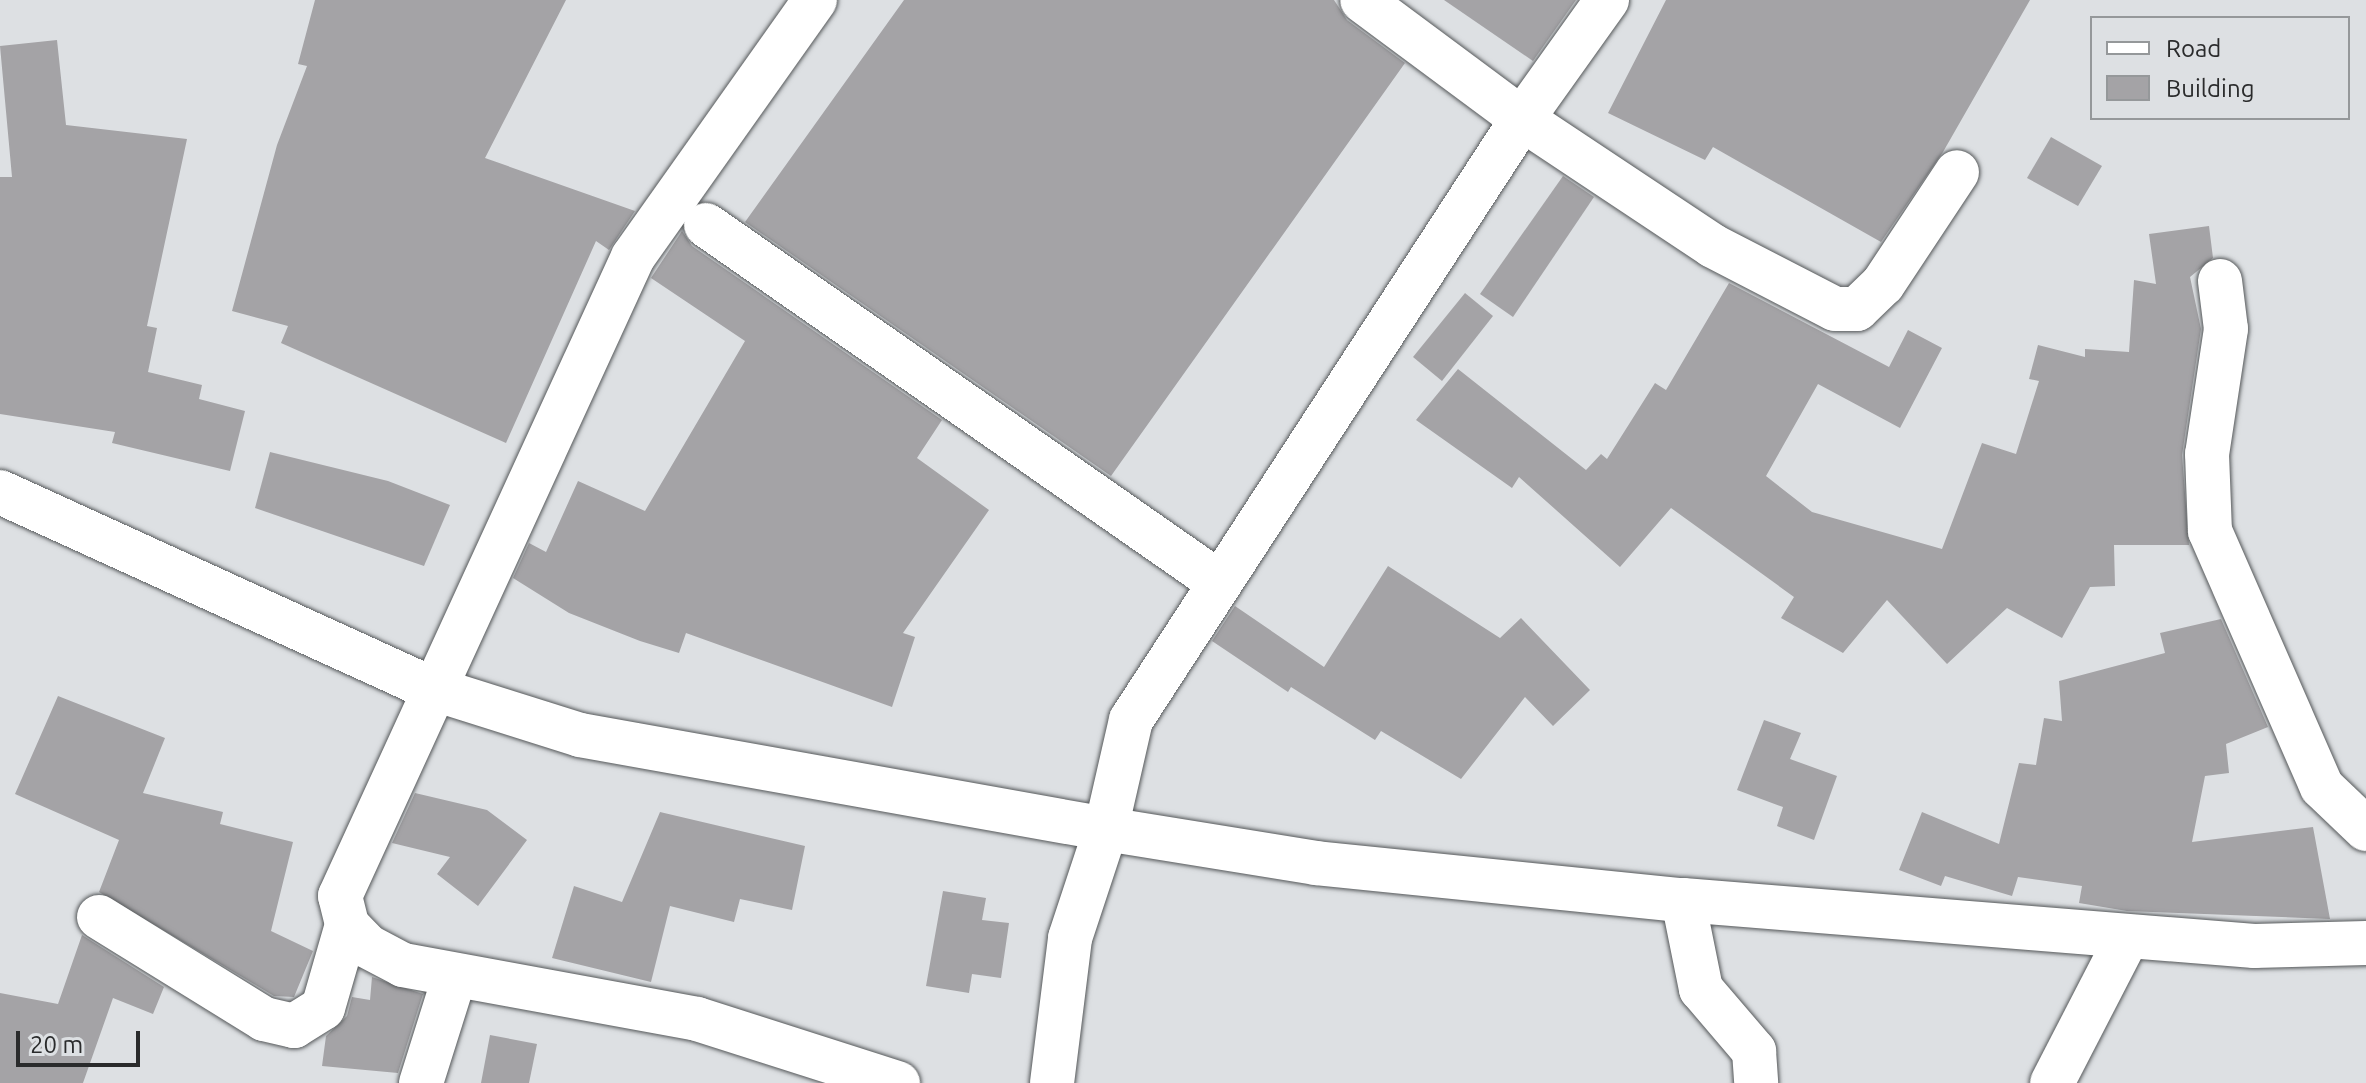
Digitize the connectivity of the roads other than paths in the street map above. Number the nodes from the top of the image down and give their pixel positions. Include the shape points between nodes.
1 (815, 0) edge
2 (1362, 0) edge
3 (1607, 0) edge
4 (1522, 119) junction
5 (1957, 172) dead end
6 (706, 225) dead end
7 (2220, 281) dead end
8 (0, 492) edge
9 (1217, 581) junction
10 (431, 688) junction
11 (1106, 829) junction
12 (2366, 829) edge
13 (1683, 900) junction
14 (99, 917) dead end
15 (347, 925) junction
16 (2127, 938) junction
17 (2366, 943) edge
18 (455, 975) junction
19 (421, 1083) edge
20 (898, 1083) edge
21 (1052, 1083) edge
22 (1756, 1083) edge
23 (2052, 1083) edge

1 - 10 street via 633,257
2 - 4 street
3 - 4 street
4 - 5 street via 1713,246 1846,311 1883,284
4 - 9 street
6 - 9 street
7 - 12 street via 2226,329 2207,454 2210,531 2322,787
8 - 10 street
9 - 11 street via 1131,720
10 - 11 street via 648,750
10 - 15 street via 347,870 340,896
11 - 13 street via 1316,863
11 - 21 street via 1070,938
13 - 16 street
13 - 22 street via 1701,989 1754,1051
14 - 15 street via 264,1019 294,1026 323,1008
15 - 18 street via 367,946 403,965
16 - 17 street
16 - 23 street
18 - 19 street
18 - 20 street via 697,1019

